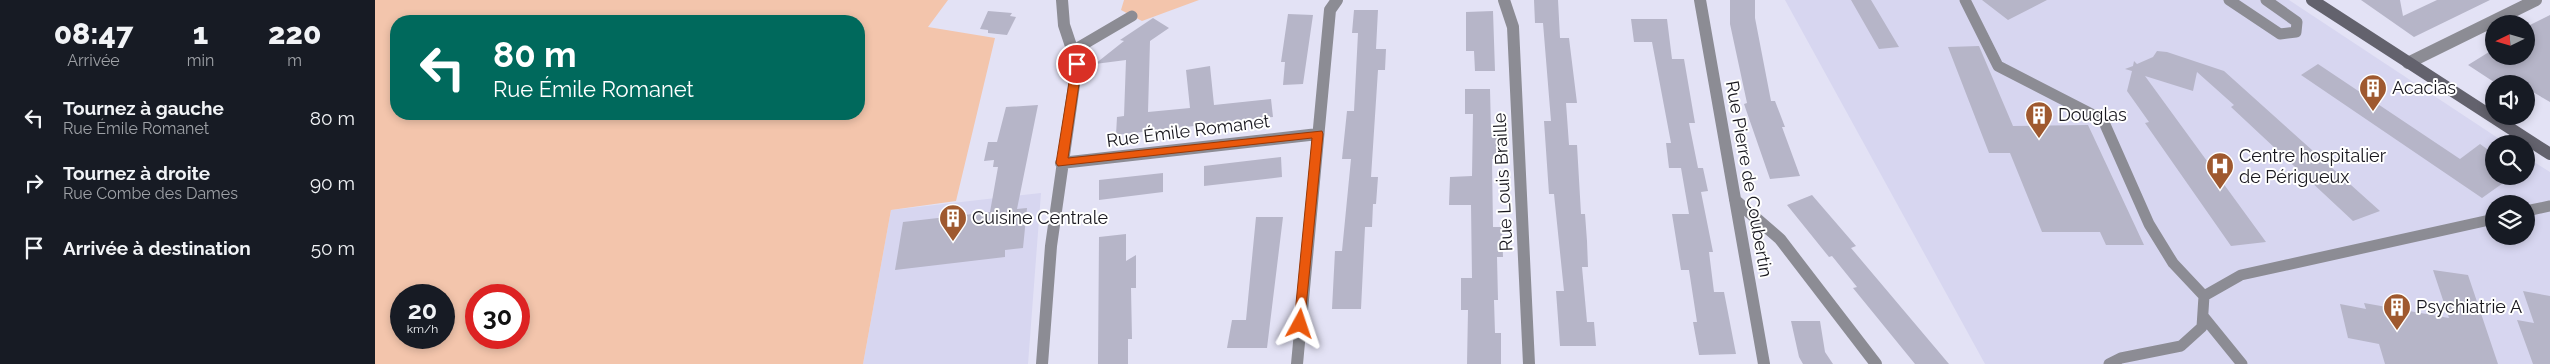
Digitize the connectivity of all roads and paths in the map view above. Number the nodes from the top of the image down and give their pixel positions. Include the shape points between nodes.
1 (1062, 0) edge
2 (1337, 0) edge
3 (1504, 0) edge
4 (1700, 0) edge
5 (1965, 0) edge
6 (2229, 0) edge
7 (2266, 0) edge
8 (2312, 0) edge
9 (2536, 0) edge
10 (1132, 16) dead end
11 (1074, 50) junction
12 (2408, 63) junction
13 (1318, 134) junction
14 (2550, 154) edge
15 (1061, 163) junction
16 (1735, 200) junction
17 (2550, 206) edge
18 (2535, 209) edge
19 (2485, 221) edge
20 (2204, 296) junction
21 (2203, 316) junction
22 (1042, 364) edge
23 (1297, 364) edge
24 (1529, 364) edge
25 (1764, 364) edge
26 (1876, 364) edge
27 (2109, 364) edge
28 (2241, 364) edge

1 - 11 street via 1063,27
2 - 13 street via 1330,10
3 - 24 street, Rue Louis Braille via 1513,28
4 - 16 street, Rue Pierre de Coubertin
5 - 20 lane via 1999,66 2103,120 2149,224 2173,263
6 - 7 lane via 2280,34 2296,32 2297,22
8 - 12 main road
9 - 12 street
10 - 11 lane
11 - 15 street via 1077,64
12 - 14 main road
13 - 15 street, Rue Émile Romanet
13 - 23 street
15 - 22 street
16 - 25 street, Rue Pierre de Coubertin
16 - 26 street via 1780,239
17 - 18 lane
19 - 20 lane via 2241,276
20 - 21 lane
21 - 27 lane via 2202,327 2181,346 2121,358
21 - 28 lane

